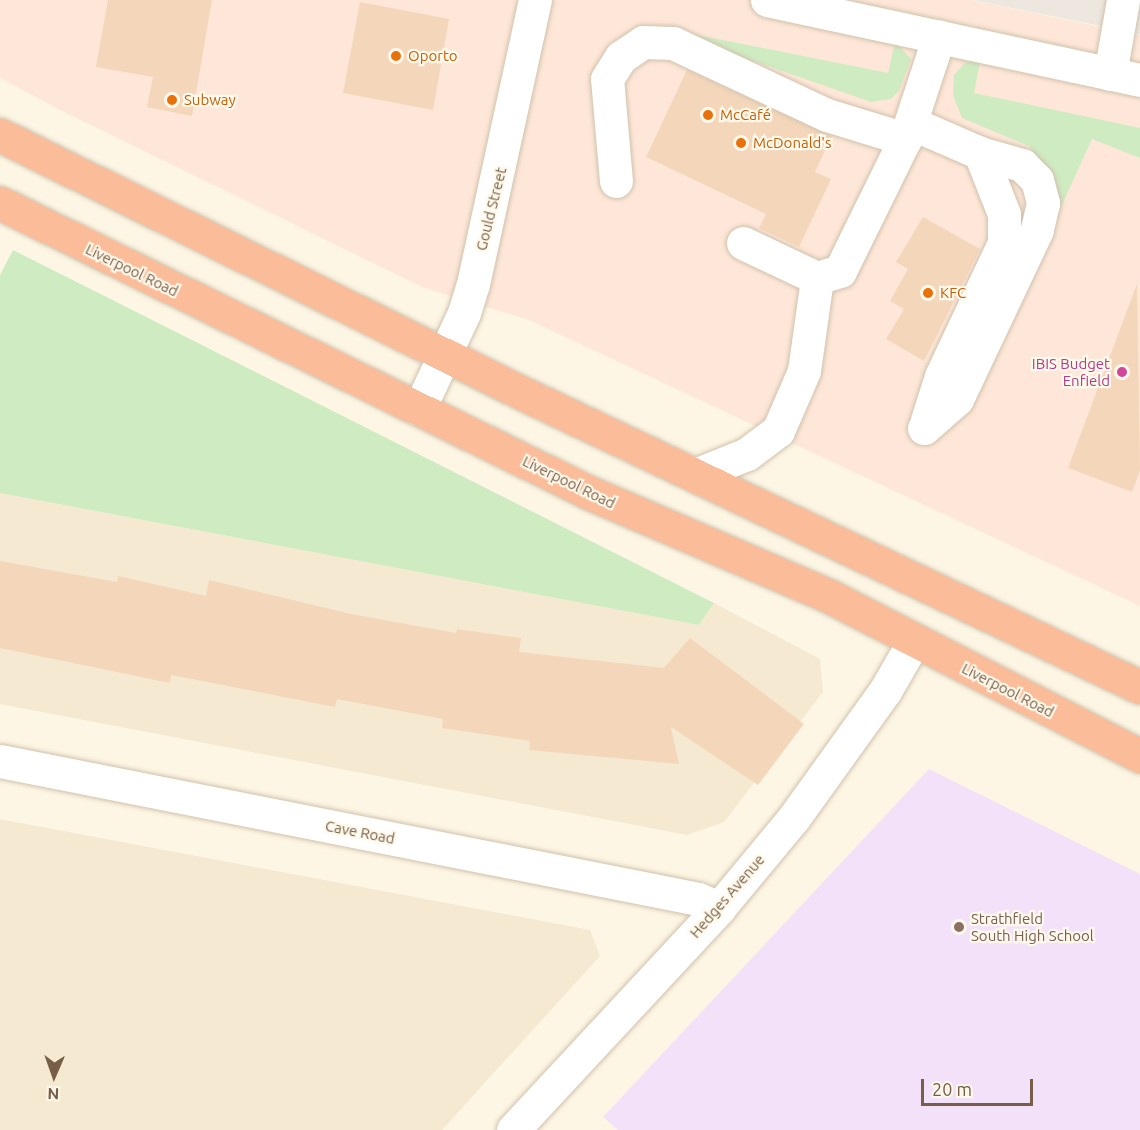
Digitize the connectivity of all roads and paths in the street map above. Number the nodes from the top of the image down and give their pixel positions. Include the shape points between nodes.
1 (535, 0) edge
2 (767, 0) edge
3 (1123, 0) edge
4 (939, 36) junction
5 (1125, 77) edge
6 (908, 131) junction
7 (0, 135) edge
8 (616, 181) dead end
9 (0, 203) edge
10 (743, 243) dead end
11 (817, 278) junction
12 (446, 354) junction
13 (419, 409) junction
14 (924, 428) dead end
15 (695, 475) junction
16 (914, 641) junction
17 (1140, 687) edge
18 (1140, 756) edge
19 (0, 761) edge
20 (719, 908) junction
21 (513, 1130) edge

1 - 12 street, Gould Street via 472,284
2 - 4 street
3 - 5 street
4 - 5 street
4 - 6 street
6 - 8 street via 827,115 673,43 643,42 621,57 608,79
6 - 11 street via 840,272
6 - 14 street via 1022,165 1037,180 1041,212 1037,230 957,399
7 - 12 highway
9 - 13 highway, Liverpool Road
10 - 11 street
11 - 15 street via 804,371 778,431 733,462
12 - 13 street, Gould Street
12 - 15 highway
13 - 16 highway, Liverpool Road via 685,537 831,597
15 - 17 highway
16 - 18 highway, Liverpool Road
16 - 20 street, Hedges Avenue via 829,773
19 - 20 street, Cave Road via 698,899
20 - 21 street, Hedges Avenue

